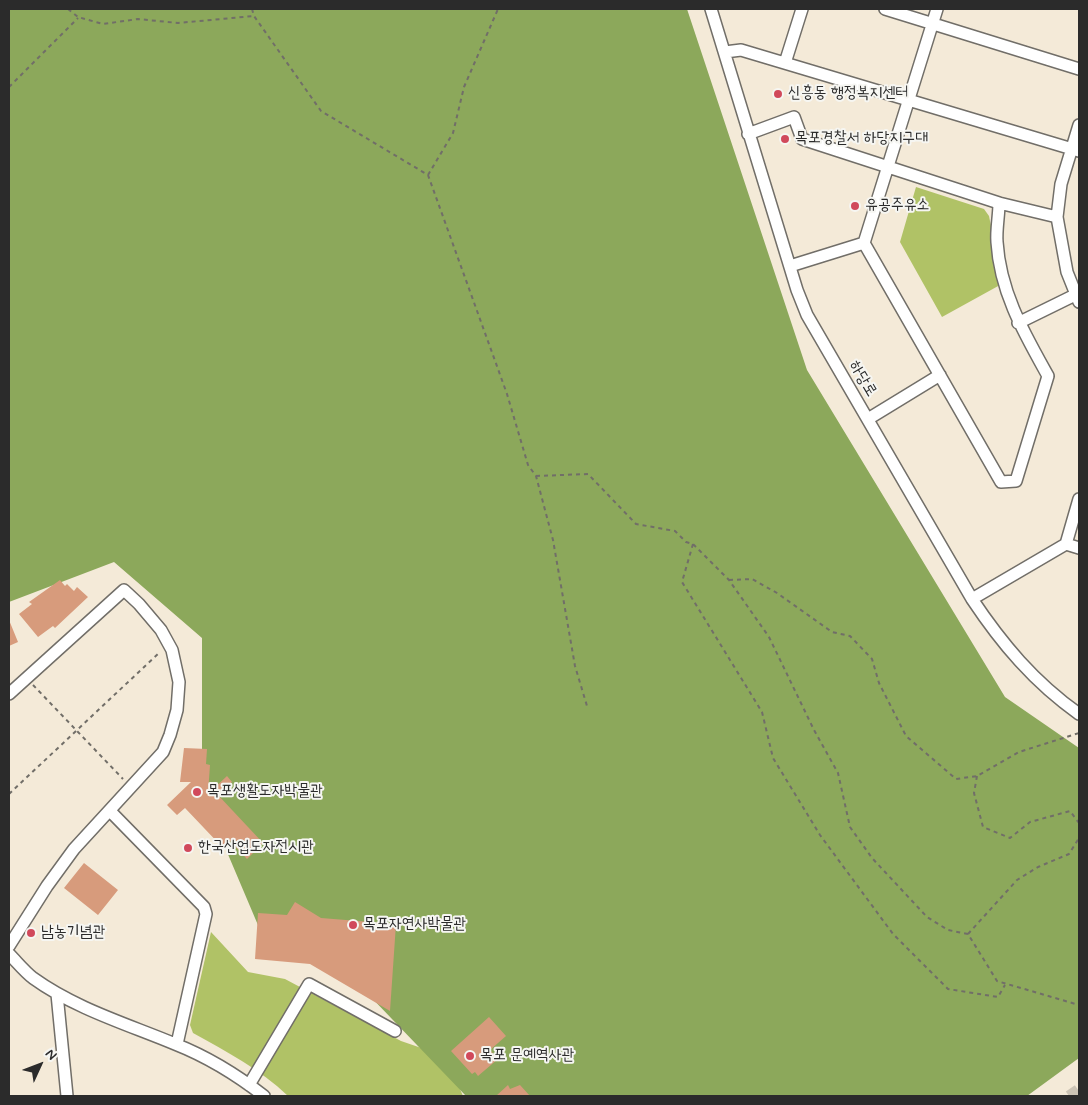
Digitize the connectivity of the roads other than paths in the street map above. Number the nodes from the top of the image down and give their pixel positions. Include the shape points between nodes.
1 (711, 9) edge
2 (802, 9) edge
3 (885, 9) edge
4 (937, 9) edge
5 (933, 24) junction
6 (725, 52) junction
7 (785, 63) junction
8 (1079, 69) edge
9 (908, 102) junction
10 (1079, 125) edge
11 (748, 134) junction
12 (1075, 150) edge
13 (888, 167) junction
14 (1000, 203) junction
15 (1057, 217) junction
16 (864, 243) junction
17 (790, 266) junction
18 (1077, 299) edge
19 (1018, 323) junction
20 (940, 375) junction
21 (868, 419) junction
22 (1079, 499) edge
23 (1066, 544) junction
24 (1079, 548) edge
25 (972, 599) junction
26 (9, 694) edge
27 (1079, 714) edge
28 (110, 811) junction
29 (9, 946) edge
30 (9, 954) edge
31 (57, 994) junction
32 (395, 1031) dead end
33 (177, 1044) junction
34 (249, 1085) junction
35 (67, 1096) edge
36 (264, 1096) edge

1 - 6 street, 하당로
2 - 7 street
3 - 5 street
4 - 5 street
5 - 8 street
5 - 9 street
6 - 7 street via 741,50
6 - 11 street, 하당로
7 - 9 street
9 - 12 street
9 - 13 street
10 - 12 street
11 - 13 street via 794,117 802,139
11 - 17 street, 하당로
12 - 15 street via 1061,184
13 - 14 street
13 - 16 street
14 - 15 street
14 - 19 street via 997,242 1005,287
15 - 18 street via 1067,272
16 - 17 street
16 - 20 street
17 - 21 street, 하당로 via 807,315
18 - 19 street
19 - 20 street via 1048,376 1016,481 1001,482
20 - 21 street
21 - 25 street, 하당로
22 - 23 street
23 - 24 street
23 - 25 street
25 - 27 street, 하당로 via 1023,667
26 - 28 street via 124,590 139,604 169,644 179,682 176,710 163,752
28 - 29 street via 64,862
28 - 33 street via 204,907 206,914
30 - 31 street via 32,977
31 - 33 street via 108,1018
31 - 35 street
32 - 34 street via 309,984
33 - 34 street via 233,1072
34 - 36 street

